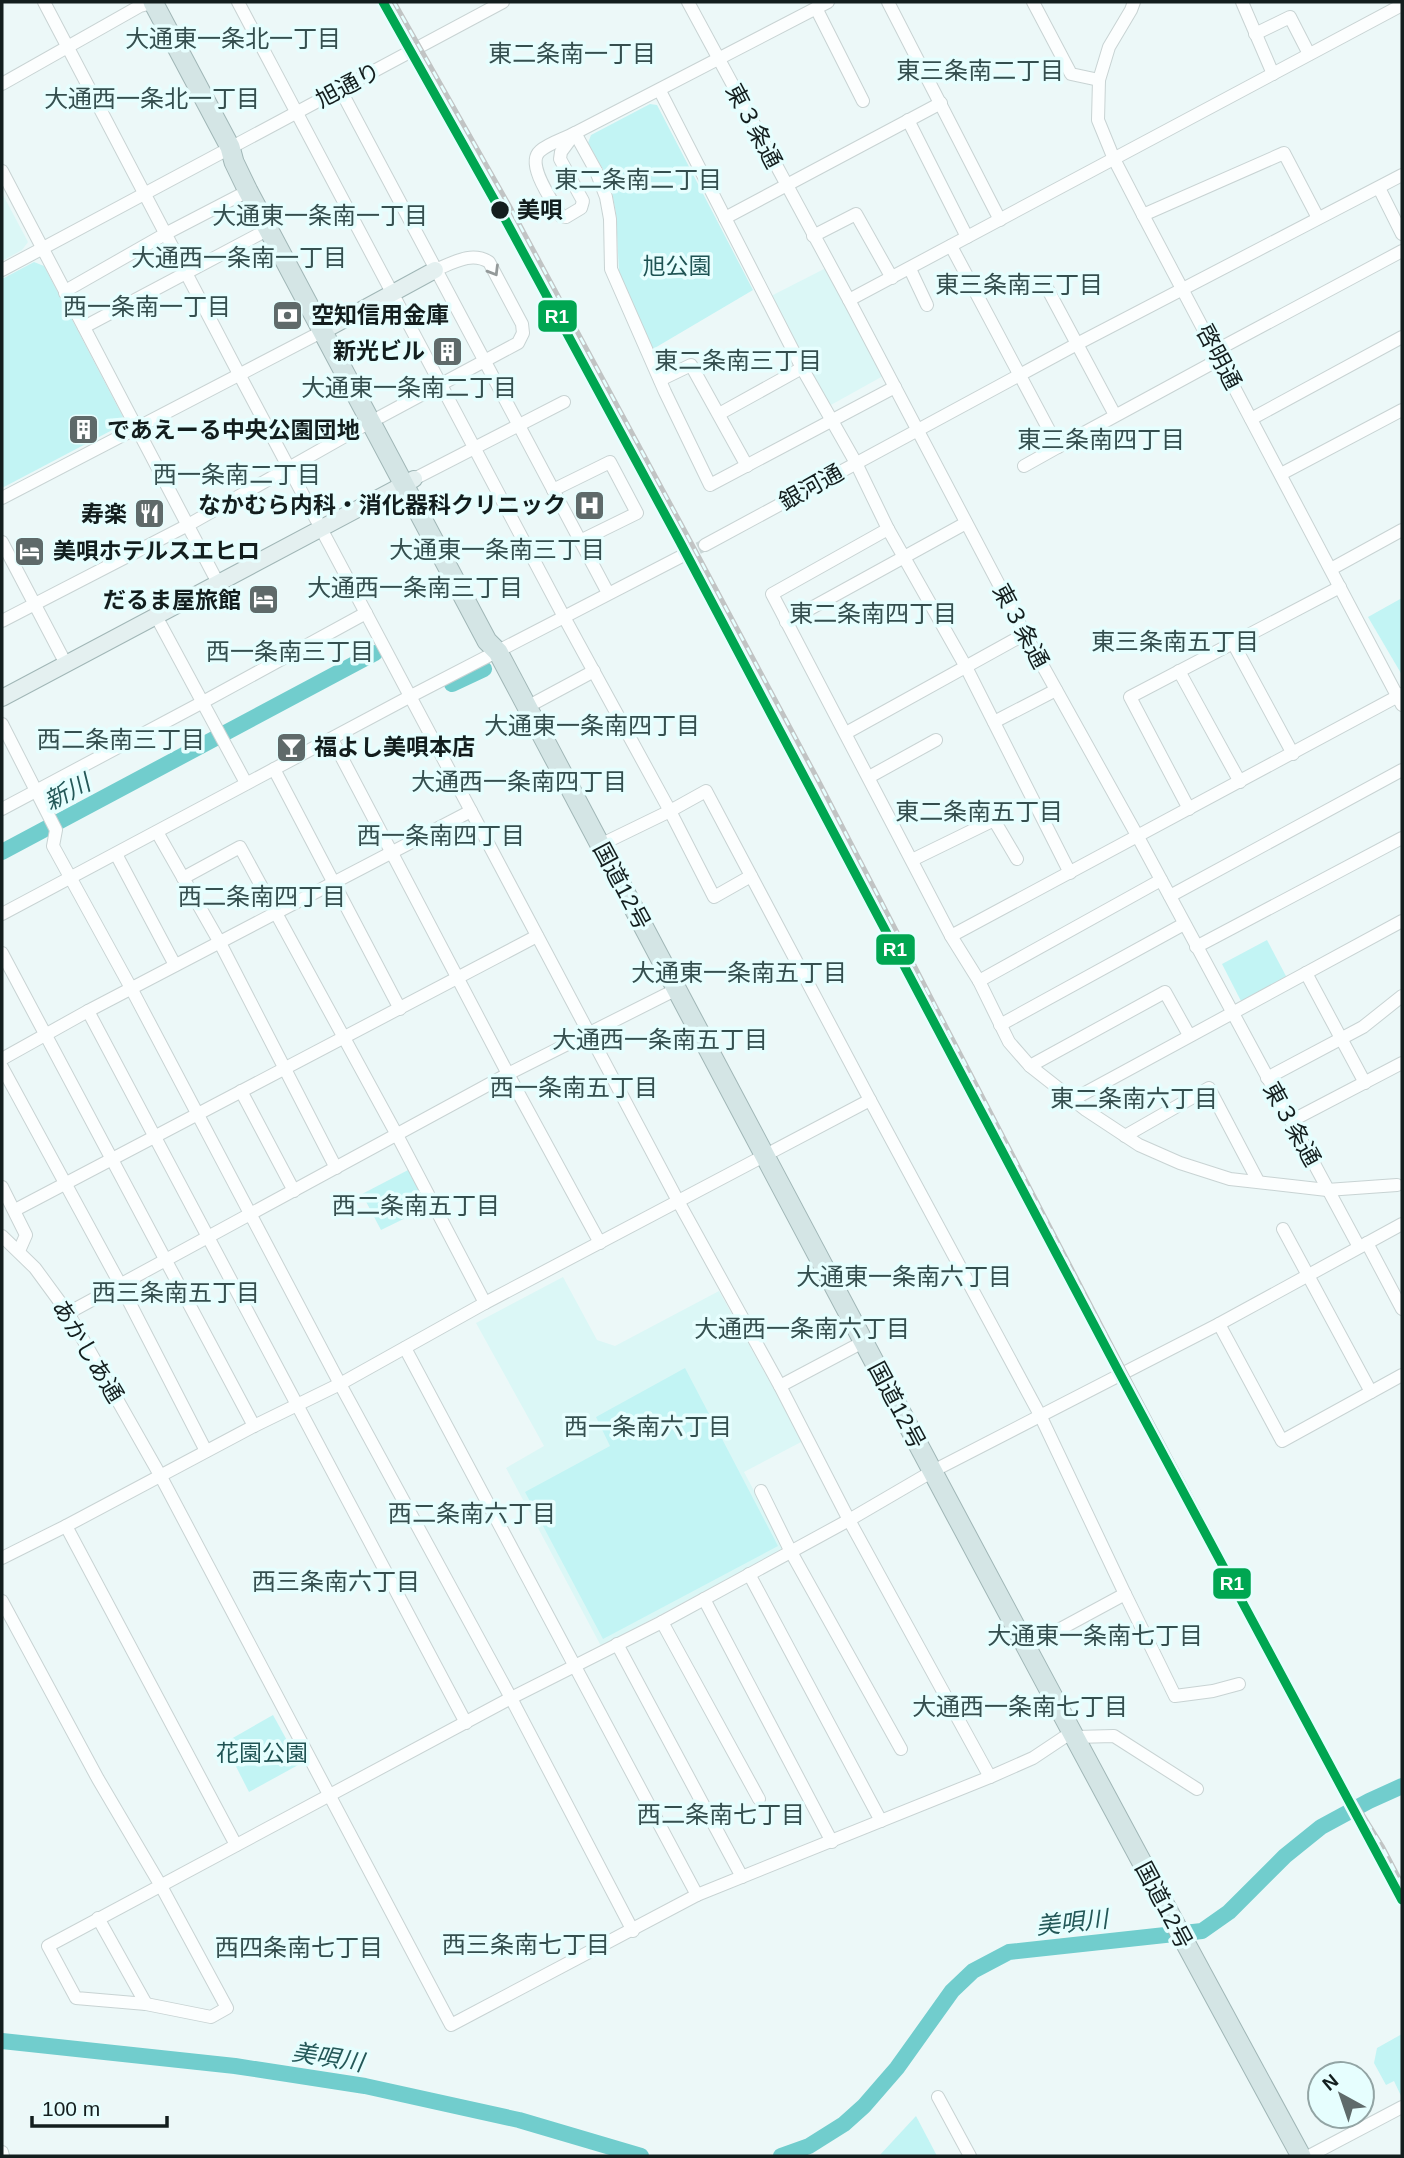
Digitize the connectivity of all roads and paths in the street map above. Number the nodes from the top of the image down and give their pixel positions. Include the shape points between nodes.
1 (44, 2) edge
2 (154, 2) edge
3 (238, 2) edge
4 (473, 2) edge
5 (503, 2) edge
6 (688, 2) edge
7 (888, 2) edge
8 (1033, 2) edge
9 (1134, 2) edge
10 (1242, 2) edge
11 (822, 5) edge
12 (1402, 5) edge
13 (479, 14) junction
14 (1255, 34) junction
15 (68, 46) junction
16 (1309, 54) junction
17 (718, 60) junction
18 (1273, 74) junction
19 (1099, 80) junction
20 (2, 83) edge
21 (340, 89) junction
22 (660, 90) junction
23 (863, 101) dead end
24 (941, 103) junction
25 (297, 112) junction
26 (908, 120) junction
27 (575, 133) junction
28 (230, 148) junction
29 (1114, 159) junction
30 (2, 172) edge
31 (1402, 175) edge
32 (786, 186) junction
33 (1379, 188) junction
34 (248, 191) junction
35 (144, 194) junction
36 (1143, 215) junction
37 (725, 218) junction
38 (1318, 218) junction
39 (1000, 220) junction
40 (269, 229) junction
41 (167, 233) junction
42 (1402, 234) edge
43 (813, 236) junction
44 (967, 237) junction
45 (951, 246) junction
46 (42, 249) junction
47 (1402, 251) edge
48 (910, 268) junction
49 (435, 270) junction
50 (2, 271) edge
51 (186, 272) junction
52 (892, 278) junction
53 (1046, 286) dead end
54 (1183, 289) junction
55 (65, 293) junction
56 (392, 294) junction
57 (849, 300) junction
58 (927, 305) dead end
59 (84, 327) junction
60 (328, 328) junction
61 (1402, 337) edge
62 (1077, 344) junction
63 (1217, 355) junction
64 (484, 361) junction
65 (802, 368) junction
66 (239, 374) junction
67 (1019, 376) junction
68 (660, 380) junction
69 (441, 384) junction
70 (895, 387) junction
71 (564, 402) dead end
72 (1402, 410) edge
73 (719, 414) junction
74 (1115, 415) junction
75 (1251, 419) junction
76 (375, 420) junction
77 (831, 420) junction
78 (519, 426) junction
79 (137, 428) junction
80 (917, 429) junction
81 (476, 447) junction
82 (1058, 447) junction
83 (856, 463) junction
84 (747, 466) junction
85 (1024, 466) dead end
86 (289, 467) junction
87 (1281, 474) junction
88 (409, 482) junction
89 (553, 490) junction
90 (2, 498) edge
91 (966, 523) junction
92 (188, 525) junction
93 (321, 528) junction
94 (888, 529) junction
95 (1402, 530) edge
96 (580, 541) junction
97 (2, 542) edge
98 (705, 545) tunnel mouth
99 (682, 556) tunnel mouth
100 (905, 557) junction
101 (1331, 569) junction
102 (218, 583) junction
103 (1340, 587) junction
104 (608, 593) junction
105 (34, 604) junction
106 (366, 613) junction
107 (156, 616) junction
108 (564, 617) junction
109 (2, 621) edge
110 (786, 622) junction
111 (1025, 634) junction
112 (1233, 643) junction
113 (498, 652) junction
114 (66, 664) junction
115 (966, 667) junction
116 (594, 671) junction
117 (1179, 671) junction
118 (1056, 690) junction
119 (411, 696) junction
120 (2, 698) edge
121 (1401, 698) edge
122 (203, 702) junction
123 (527, 707) junction
124 (994, 722) junction
125 (2, 724) edge
126 (846, 733) junction
127 (332, 739) junction
128 (936, 740) dead end
129 (1293, 754) junction
130 (274, 769) junction
131 (1402, 770) edge
132 (869, 777) junction
133 (1240, 782) junction
134 (246, 783) junction
135 (37, 791) junction
136 (2, 809) edge
137 (1189, 809) junction
138 (471, 811) junction
139 (670, 811) junction
140 (157, 832) junction
141 (1138, 837) junction
142 (1402, 838) edge
143 (600, 845) junction
144 (393, 853) junction
145 (116, 854) junction
146 (1017, 859) dead end
147 (912, 860) junction
148 (1070, 873) junction
149 (751, 876) junction
150 (71, 878) junction
151 (183, 878) junction
152 (1161, 880) junction
153 (333, 884) junction
154 (1170, 896) junction
155 (275, 913) junction
156 (2, 914) edge
157 (1402, 921) edge
158 (1184, 925) junction
159 (537, 936) junction
160 (951, 936) junction
161 (219, 941) junction
162 (1196, 947) junction
163 (2, 953) edge
164 (175, 965) junction
165 (1306, 973) junction
166 (459, 978) junction
167 (979, 981) junction
168 (131, 988) junction
169 (677, 989) junction
170 (1402, 996) edge
171 (400, 1009) junction
172 (88, 1011) junction
173 (1231, 1013) junction
174 (1000, 1025) junction
175 (590, 1034) junction
176 (45, 1035) junction
177 (1189, 1035) junction
178 (344, 1038) junction
179 (1340, 1039) junction
180 (2, 1059) edge
181 (1402, 1063) edge
182 (1030, 1066) junction
183 (2, 1067) edge
184 (286, 1068) junction
185 (508, 1074) junction
186 (1267, 1078) junction
187 (1365, 1083) junction
188 (241, 1091) junction
189 (1074, 1099) junction
190 (870, 1100) junction
191 (197, 1113) junction
192 (1291, 1121) junction
193 (397, 1135) junction
194 (153, 1136) junction
195 (1125, 1136) junction
196 (765, 1156) junction
197 (111, 1159) junction
198 (336, 1168) junction
199 (1258, 1181) junction
200 (64, 1184) junction
201 (1397, 1185) dead end
202 (2, 1187) edge
203 (1327, 1190) junction
204 (294, 1191) junction
205 (678, 1201) junction
206 (15, 1210) junction
207 (251, 1214) junction
208 (1402, 1224) edge
209 (1283, 1229) dead end
210 (2, 1236) edge
211 (208, 1237) junction
212 (600, 1242) junction
213 (1363, 1245) junction
214 (19, 1251) junction
215 (165, 1260) junction
216 (1308, 1275) junction
217 (120, 1284) junction
218 (485, 1303) junction
219 (1402, 1309) edge
220 (68, 1313) junction
221 (1219, 1324) junction
222 (863, 1342) junction
223 (405, 1348) junction
224 (1402, 1375) edge
225 (340, 1384) junction
226 (780, 1386) junction
227 (1371, 1392) junction
228 (296, 1404) junction
229 (1040, 1415) junction
230 (254, 1426) junction
231 (206, 1451) junction
232 (933, 1471) junction
233 (160, 1475) junction
234 (761, 1491) dead end
235 (849, 1520) junction
236 (66, 1526) junction
237 (4, 1552) edge
238 (791, 1552) junction
239 (749, 1574) junction
240 (1125, 1594) junction
241 (704, 1599) junction
242 (2, 1601) edge
243 (662, 1622) junction
244 (617, 1644) junction
245 (1027, 1647) junction
246 (574, 1667) junction
247 (1239, 1684) dead end
248 (511, 1698) junction
249 (466, 1723) junction
250 (1073, 1734) junction
251 (901, 1749) dead end
252 (990, 1777) junction
253 (1196, 1789) dead end
254 (328, 1796) junction
255 (759, 1799) dead end
256 (881, 1821) junction
257 (832, 1842) junction
258 (236, 1845) junction
259 (742, 1877) junction
260 (161, 1886) junction
261 (697, 1895) junction
262 (98, 1918) junction
263 (633, 1931) junction
264 (146, 2004) junction
265 (938, 2097) dead end
266 (1402, 2107) edge
267 (970, 2156) edge
268 (1301, 2156) edge
269 (1309, 2156) edge

1 - 15 street
2 - 15 street
2 - 28 highway, 国道12号
3 - 25 street
4 - 13 street
5 - 13 street, 旭通り
6 - 17 street, 東３条通
7 - 24 street
8 - 19 street via 1071,74
9 - 19 street, 啓明通 via 1109,47
10 - 14 street
11 - 17 street
11 - 23 street
12 - 16 street
13 - 21 street, 旭通り
14 - 16 street via 1290,17
14 - 18 street
15 - 20 street
15 - 35 street
16 - 18 street
17 - 22 street
17 - 32 street, 東３条通
18 - 29 street
19 - 29 street, 啓明通 via 1098,120
21 - 25 street, 旭通り
21 - 49 street
22 - 27 street
22 - 37 street
24 - 26 street
24 - 39 street
25 - 28 street, 旭通り
25 - 56 street
26 - 32 street
26 - 44 street
27 - 27 street via 560,159 583,201 581,208 566,217 561,216 535,168 535,159 539,151
27 - 68 street via 606,197 611,269
28 - 34 highway, 国道12号
28 - 35 street, 旭通り
28 - 60 highway, 国道12号 via 242,156
29 - 36 street, 啓明通
29 - 39 street
30 - 46 street
31 - 33 street, 銀河通
32 - 37 street
32 - 43 street, 東３条通
33 - 38 street, 銀河通
33 - 42 street
34 - 40 highway, 国道12号
34 - 41 street
35 - 41 street
35 - 46 street, 旭通り
36 - 38 street via 1284,153
36 - 54 street, 啓明通
37 - 65 street
38 - 54 street, 銀河通
39 - 44 street
40 - 51 street
40 - 60 highway, 国道12号
41 - 51 street
41 - 55 street
43 - 52 street via 856,214
43 - 57 street, 東３条通
44 - 45 street
45 - 48 street
45 - 67 street
46 - 50 street, 旭通り
46 - 55 street
47 - 63 street
48 - 52 street
48 - 58 street
49 - 56 main road
49 - 64 street
49 -> 64 street via 466,257 482,257 500,281 523,333 518,343
51 - 59 street
51 - 66 street
52 - 57 street
53 - 62 street
54 - 62 street, 銀河通
54 - 63 street, 啓明通
55 - 59 street
56 - 60 main road
56 - 69 street
57 - 70 street, 東３条通
59 - 79 street
60 - 66 street
60 - 76 highway, 国道12号
61 - 75 street
62 - 67 street, 銀河通
62 - 74 street
63 - 74 street
63 - 75 street, 啓明通
64 - 69 street
64 - 78 street
65 - 73 street
65 - 77 street
66 - 79 street
66 - 86 street
67 - 80 street, 銀河通
67 - 82 street
68 - 73 street via 691,365
68 - 84 street via 710,485
69 - 76 street
69 - 81 street
70 - 77 street
70 - 80 street, 東３条通
71 - 78 street
72 - 87 street
73 - 84 street
74 - 82 street
75 - 87 street, 啓明通
76 - 86 street
76 - 88 highway, 国道12号
77 - 83 street
77 - 84 street
78 - 81 street
78 - 89 street
79 - 90 street
79 - 92 street
80 - 83 street, 銀河通
80 - 91 street, 東３条通
81 - 88 street
81 - 108 street
82 - 85 street
83 - 94 street
83 - 98 street, 銀河通
86 - 92 street
86 - 93 street
87 - 101 street, 啓明通
88 - 93 main road
88 - 113 highway, 国道12号 via 487,641
89 - 96 street
89 - 96 street via 610,462 637,513
91 - 100 street
91 - 111 street, 東３条通
92 - 102 street
92 - 105 street
93 - 102 main road
93 - 106 street
94 - 100 street
94 - 110 street via 772,594
95 - 101 street
96 - 104 street
97 - 105 street
99 - 104 street
100 - 110 street
100 - 115 street
101 - 103 street, 啓明通
102 - 107 main road
103 - 112 street
103 - 121 street, 啓明通
104 - 108 street
105 - 109 street
105 - 114 street
106 - 119 street
106 - 122 street
107 - 114 main road
107 - 122 street
108 - 113 street
108 - 116 street
110 - 126 street
111 - 115 street
111 - 118 street, 東３条通
112 - 117 street
112 - 129 street
113 - 119 street
113 - 123 highway, 国道12号
114 - 120 main road
115 - 124 street
115 - 126 street
116 - 123 street
116 - 139 street
117 - 133 street
117 - 137 street via 1130,697
118 - 124 street
118 - 141 street, 東３条通
119 - 127 street
119 - 138 street
121 - 129 street
122 - 134 street
122 - 135 street
123 - 143 highway, 国道12号
124 - 148 street
125 - 135 street
126 - 132 street
127 - 130 street
127 - 144 street
128 - 132 street
129 - 133 street
130 - 134 street
130 - 153 street
131 - 154 street
132 - 147 street
133 - 137 street
134 - 140 street
135 - 136 street
135 - 150 street via 56,830 53,846
137 - 141 street
138 - 144 street
138 - 159 street
139 - 143 street
139 - 149 street via 706,791
139 - 149 street via 714,897
140 - 145 street
140 - 151 street
141 - 148 street
141 - 152 street, 東３条通
142 - 162 street
143 - 169 highway, 国道12号
144 - 153 street
144 - 166 street
145 - 150 street
145 - 164 street
146 - 147 street via 994,820
147 - 160 street
148 - 160 street
149 - 190 street
150 - 156 street
150 - 168 street
151 - 155 street via 240,847
151 - 161 street
152 - 154 street, 東３条通
152 - 167 street
153 - 155 street
153 - 171 street
154 - 158 street, 東３条通
155 - 161 street
155 - 178 street
157 - 165 street
158 - 162 street, 東３条通
158 - 174 street
159 - 166 street
159 - 175 street
160 - 167 street
161 - 164 street
161 - 184 street
162 - 173 street, 東３条通
163 - 176 street
164 - 168 street
165 - 173 street
165 - 179 street
166 - 171 street
166 - 185 street
167 - 174 street
168 - 172 street
168 - 191 street
169 - 175 street
169 - 196 highway, 国道12号
170 - 179 street
171 - 178 street
172 - 176 street
172 - 194 street
173 - 177 street
173 - 186 street, 東３条通
174 - 182 street
175 - 185 street
175 - 205 street
176 - 180 street
176 - 197 street
177 - 182 street via 1165,992
177 - 189 street
178 - 184 street
178 - 193 street
179 - 186 street
179 - 187 street
181 - 187 street
182 - 189 street
183 - 200 street
184 - 188 street
184 - 198 street
185 - 193 street
185 - 212 street
186 - 192 street, 東３条通
187 - 192 street
188 - 191 street
188 - 204 street
189 - 195 street
190 - 196 street
190 - 229 street
191 - 194 street
191 - 207 street
192 - 203 street, 東３条通
193 - 198 street
193 - 218 street
194 - 197 street
194 - 211 street
195 - 199 street via 1180,1163 1230,1179
195 - 199 street via 1209,1088
196 - 205 street
196 - 222 highway, 国道12号
197 - 200 street
197 - 215 street
198 - 204 street
199 - 203 street
200 - 206 street
200 - 217 street
201 - 203 street
202 - 206 street
203 - 213 street, 東３条通
204 - 207 street
205 - 212 street
205 - 226 street
206 - 214 street via 26,1235
207 - 211 street
207 - 225 street
208 - 213 street
209 - 216 street
210 - 214 street, あかしあ通
211 - 215 street
211 - 228 street
212 - 218 street
213 - 216 street
213 - 219 street, 東３条通
214 - 220 street, あかしあ通
215 - 217 street
215 - 230 street
216 - 221 street
216 - 227 street
217 - 220 street
217 - 231 street
218 - 223 street
220 - 233 street, あかしあ通
221 - 227 street via 1282,1441
221 - 229 street
222 - 226 street
222 - 232 highway, 国道12号
223 - 225 street
223 - 246 street
224 - 227 street
225 - 228 street
225 - 248 street
226 - 235 street
228 - 230 street
228 - 249 street
229 - 232 street
229 - 240 street
230 - 231 street
231 - 233 street
232 - 235 street
232 - 245 highway, 国道12号
233 - 236 street
233 - 254 street, あかしあ通
234 - 238 street
235 - 238 street
235 - 252 street
236 - 237 street
236 - 258 street
238 - 239 street
238 - 251 street
239 - 241 street
239 - 256 street
240 - 245 street
240 - 247 street via 1175,1696
241 - 243 street
241 - 257 street
242 - 260 street
243 - 244 street
243 - 255 street
244 - 246 street
244 - 259 street
245 - 250 highway, 国道12号
246 - 248 street
246 - 261 street
248 - 249 street
248 - 263 street
249 - 254 street
250 - 252 street
250 - 253 street via 1114,1736
250 - 268 highway, 国道12号
252 - 256 street
254 - 258 street
254 - 263 street, あかしあ通 via 451,2025
256 - 257 street
257 - 259 street
258 - 260 street
259 - 261 street
260 - 262 street
260 - 264 street via 227,2008 211,2017
261 - 263 street
262 - 264 street
262 - 264 street via 48,1946 76,1998
265 - 267 street
266 - 269 street

